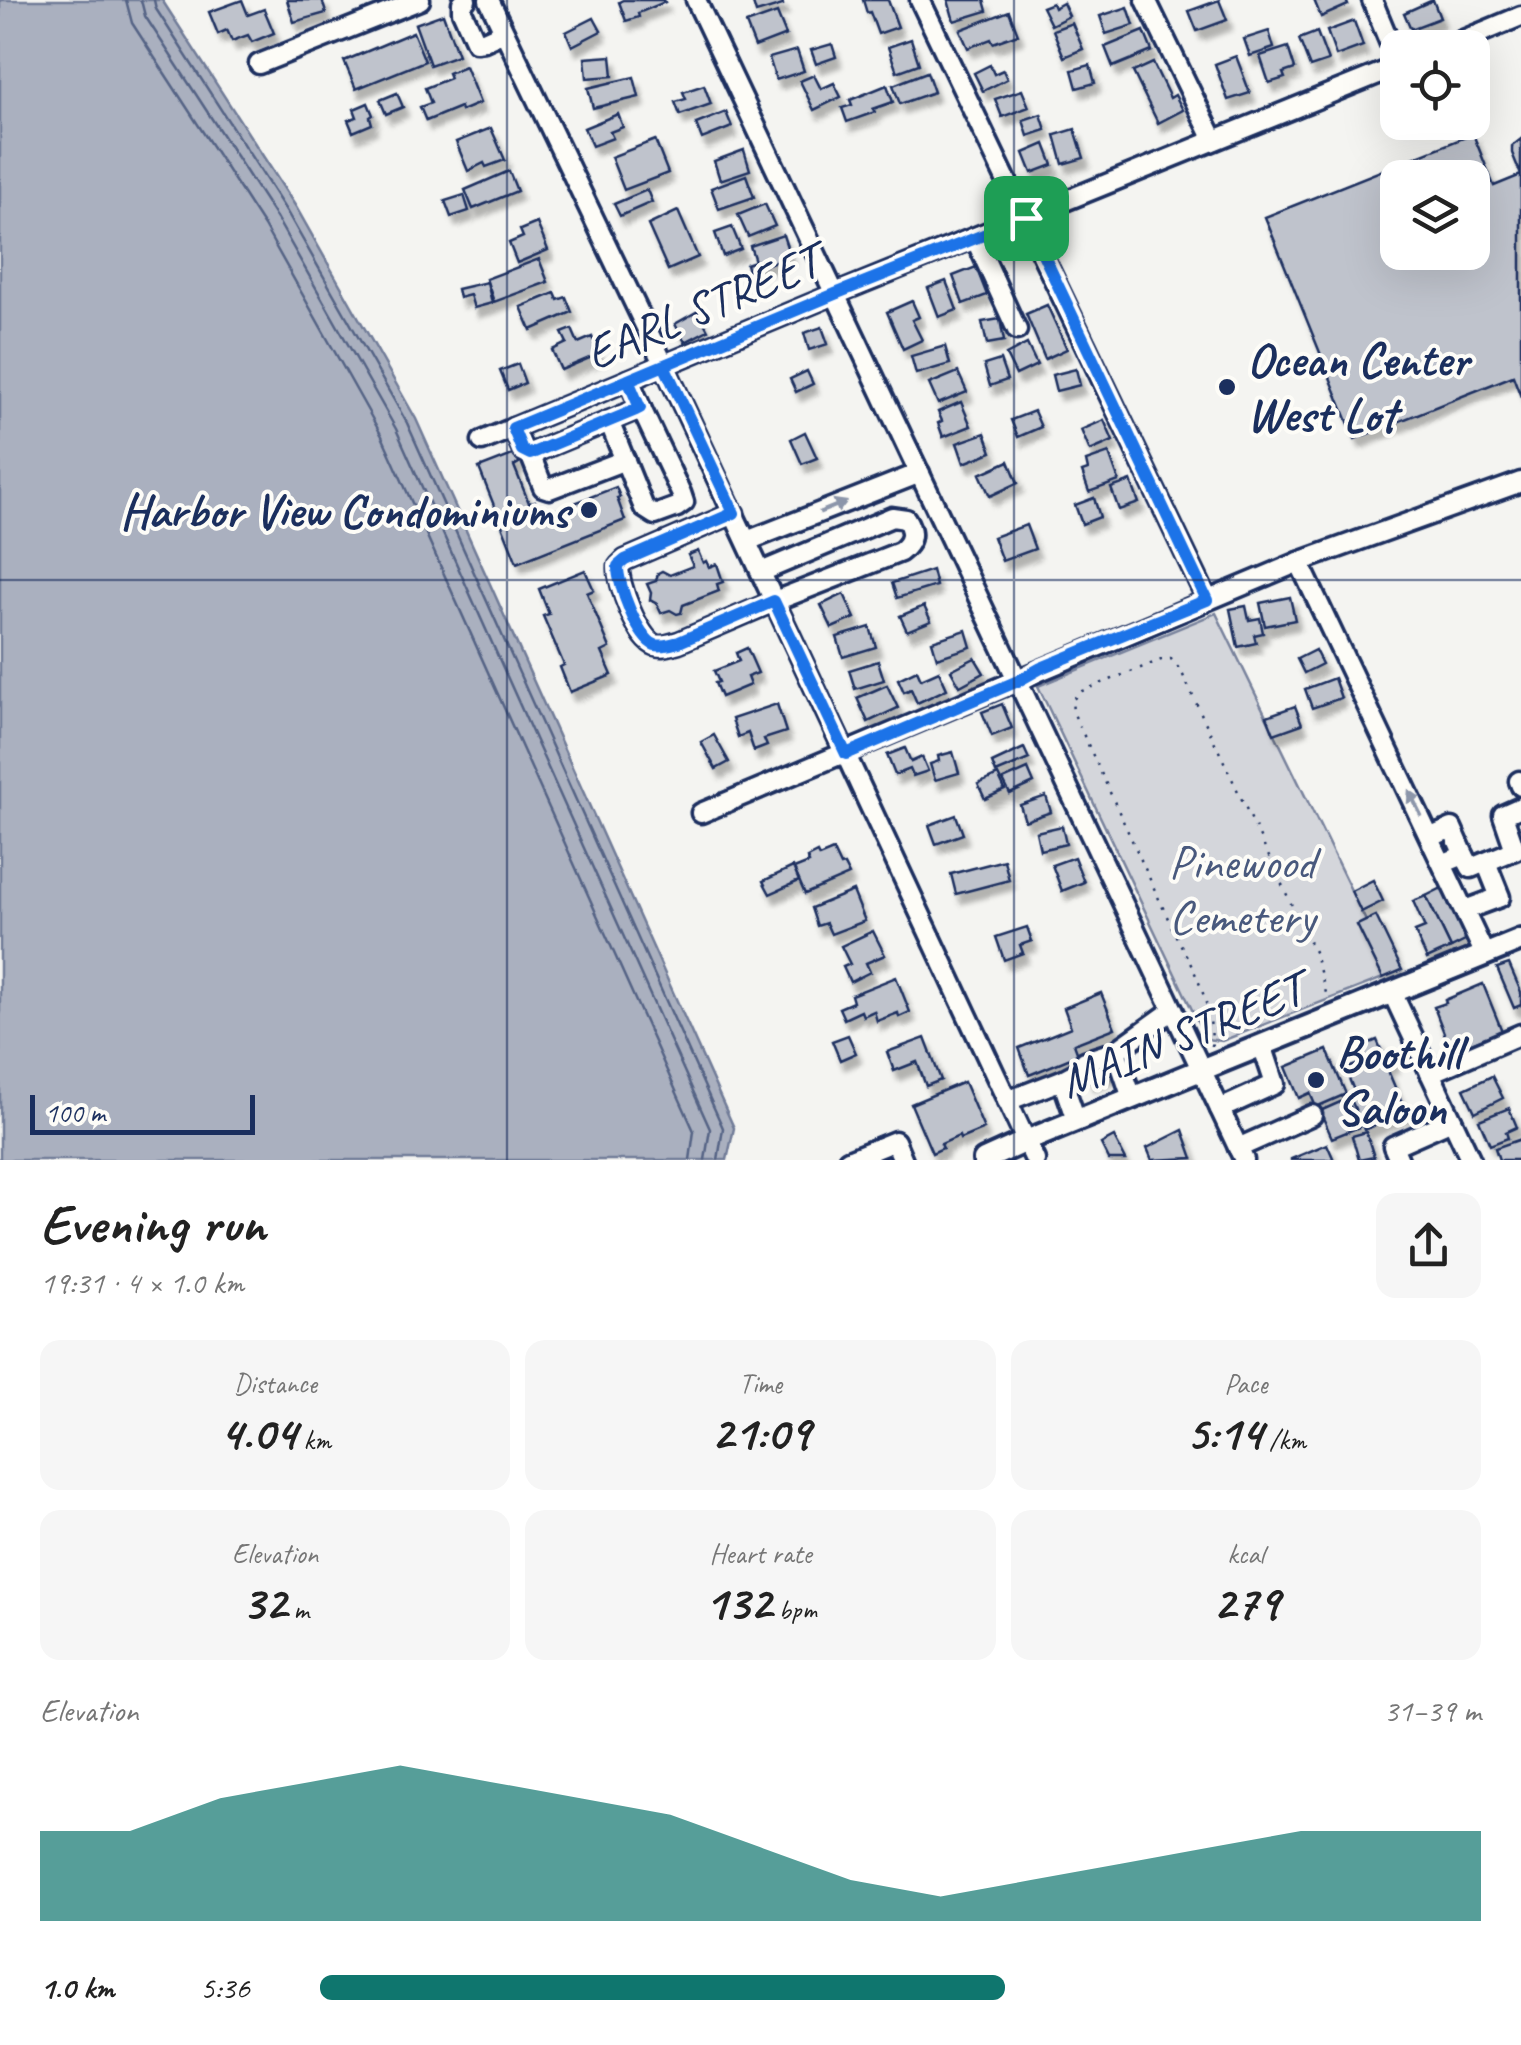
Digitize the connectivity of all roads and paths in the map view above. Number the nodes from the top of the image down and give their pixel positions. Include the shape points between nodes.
1 (420, 0) edge
2 (466, 0) edge
3 (489, 0) edge
4 (696, 0) edge
5 (920, 0) edge
6 (1146, 0) edge
7 (1372, 0) edge
8 (1521, 16) edge
9 (1384, 30) edge
10 (1487, 30) edge
11 (504, 32) junction
12 (258, 64) dead end
13 (1380, 72) edge
14 (1214, 140) junction
15 (1026, 218) junction
16 (974, 238) junction
17 (835, 294) junction
18 (1016, 330) dead end
19 (664, 365) junction
20 (628, 380) junction
21 (640, 408) junction
22 (609, 421) junction
23 (513, 428) junction
24 (482, 441) dead end
25 (530, 454) junction
26 (625, 460) junction
27 (920, 472) junction
28 (1521, 482) edge
29 (734, 513) junction
30 (747, 541) junction
31 (1299, 562) junction
32 (761, 572) junction
33 (1207, 600) junction
34 (774, 601) junction
35 (1018, 681) junction
36 (846, 754) junction
37 (1521, 807) edge
38 (701, 813) dead end
39 (1431, 837) junction
40 (1464, 855) junction
41 (1486, 862) junction
42 (1444, 864) junction
43 (1465, 910) junction
44 (1521, 940) edge
45 (1485, 955) junction
46 (1392, 992) junction
47 (1173, 1010) junction
48 (1334, 1016) junction
49 (1521, 1034) edge
50 (1262, 1045) junction
51 (1116, 1051) junction
52 (1201, 1070) junction
53 (1430, 1073) junction
54 (1062, 1080) junction
55 (1132, 1098) junction
56 (1008, 1101) junction
57 (1220, 1109) junction
58 (1312, 1116) dead end
59 (1076, 1120) junction
60 (1452, 1120) junction
61 (1030, 1150) edge
62 (1241, 1154) edge
63 (848, 1160) edge
64 (903, 1160) edge
65 (984, 1160) edge
66 (1399, 1160) edge
67 (1470, 1160) edge

1 - 12 street
2 - 11 street via 462,11 476,42
3 - 11 street
4 - 17 street
5 - 15 street
6 - 14 street
7 - 9 street
8 - 10 street
11 - 19 street
13 - 14 street, EARL STREET
14 - 15 street, EARL STREET
15 - 16 street, EARL STREET
15 - 33 street
16 - 17 street, EARL STREET
16 - 18 street
17 - 19 street, EARL STREET
17 - 27 street
19 - 20 street, EARL STREET
19 - 29 street
20 - 21 street
20 - 23 street, EARL STREET
21 - 22 street
21 - 26 street via 684,502 648,513
22 - 25 street
22 - 26 street
23 - 24 street, EARL STREET
23 - 25 street
25 - 26 street via 549,490
30 -> 27 street
27 - 35 street
28 - 31 street
29 - 30 street
29 - 34 street via 618,566 642,635 652,644 679,642
30 - 32 street
31 - 33 street
39 -> 31 street
32 - 34 street
32 - 34 street via 892,517 911,527 900,552
33 - 35 street
34 - 36 street
35 - 36 street
35 - 47 street
36 - 38 street
36 - 56 street
37 - 41 street via 1503,815 1516,850
39 - 40 street via 1452,828
39 - 42 street
40 - 41 street via 1472,868
40 - 42 street
41 - 43 street via 1500,897
42 - 43 street
43 - 45 street
44 - 45 main road, MAIN STREET
45 - 46 main road, MAIN STREET
46 - 48 main road, MAIN STREET
46 - 53 street
47 - 51 street
47 - 52 street
48 - 50 main road, MAIN STREET
48 - 52 path via 1315,954 1172,658 1082,691 1072,700 1073,712 1205,996 1212,1048
49 - 53 street
50 - 52 main road, MAIN STREET
50 - 57 street via 1275,1084
51 - 54 street via 1084,1061
51 - 55 street
52 - 55 main road, MAIN STREET
52 - 57 street
53 - 60 street
54 - 56 street
54 - 59 street
55 - 59 main road, MAIN STREET
56 - 61 street
57 - 62 street
58 - 62 street
59 - 61 main road, MAIN STREET
60 - 66 street via 1393,1146
60 - 67 street
61 - 65 main road, MAIN STREET
63 - 64 street via 895,1141

